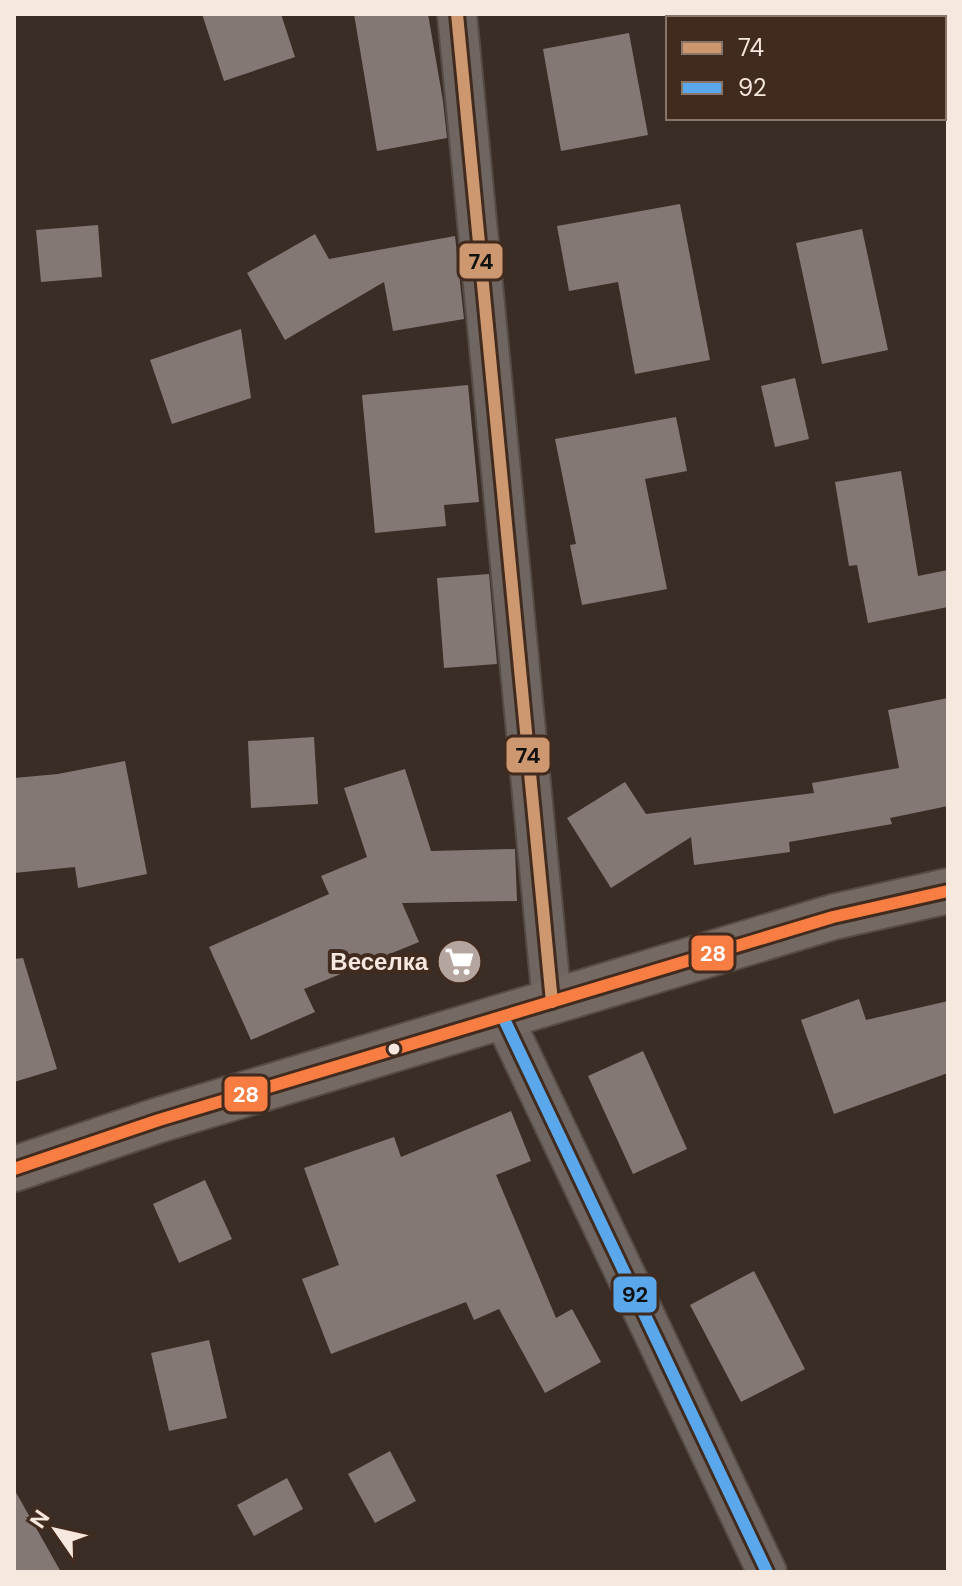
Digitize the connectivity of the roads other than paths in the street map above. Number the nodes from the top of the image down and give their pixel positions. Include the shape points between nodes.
1 (457, 14) edge
2 (948, 891) edge
3 (552, 1002) junction
4 (503, 1017) junction
5 (14, 1169) edge
6 (767, 1572) edge

1 - 3 street
2 - 3 main road via 833,917
3 - 4 main road
4 - 5 main road
4 - 6 street

